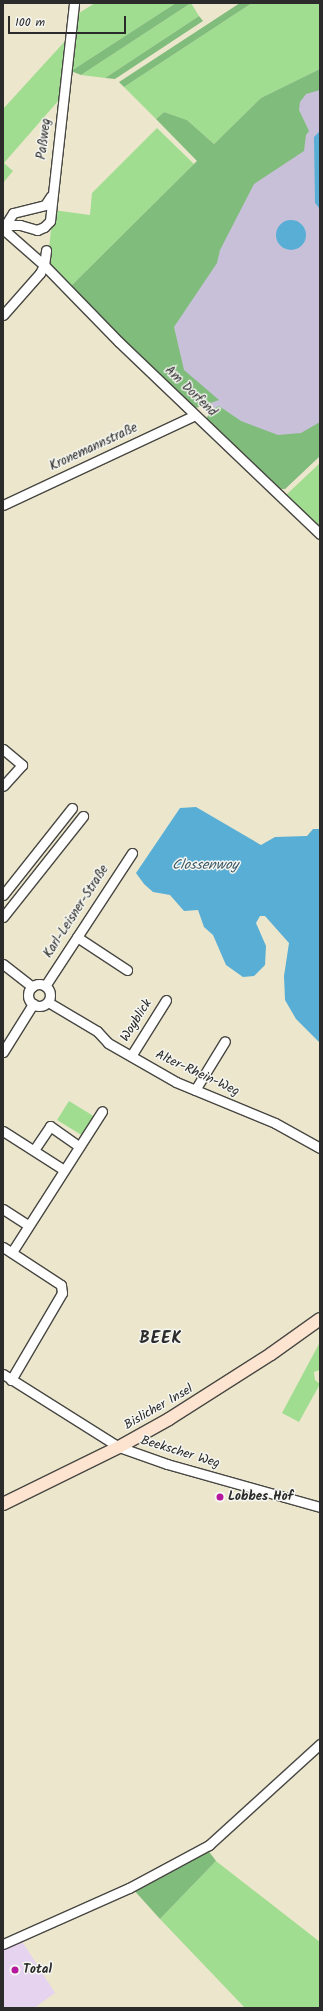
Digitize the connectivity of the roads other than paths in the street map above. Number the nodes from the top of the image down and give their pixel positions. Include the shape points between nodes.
1 (65, 3) edge
2 (74, 6) edge
3 (51, 196) junction
4 (3, 229) edge
5 (46, 250) dead end
6 (44, 265) junction
7 (3, 315) edge
8 (195, 415) junction
9 (3, 504) edge
10 (320, 534) edge
11 (3, 749) edge
12 (3, 786) edge
13 (72, 808) dead end
14 (83, 816) dead end
15 (132, 853) dead end
16 (3, 895) edge
17 (3, 917) edge
18 (77, 937) junction
19 (3, 964) edge
20 (127, 970) dead end
21 (45, 986) junction
22 (32, 987) junction
23 (166, 1000) dead end
24 (48, 1002) junction
25 (33, 1004) junction
26 (226, 1041) dead end
27 (3, 1052) edge
28 (131, 1056) junction
29 (195, 1090) junction
30 (102, 1111) dead end
31 (3, 1131) edge
32 (79, 1146) junction
33 (320, 1148) edge
34 (34, 1150) junction
35 (64, 1170) junction
36 (3, 1209) edge
37 (28, 1225) junction
38 (3, 1247) edge
39 (12, 1252) junction
40 (320, 1319) edge
41 (3, 1374) edge
42 (11, 1380) junction
43 (119, 1447) junction
44 (3, 1504) edge
45 (320, 1507) edge
46 (320, 1744) edge
47 (3, 1944) edge

1 - 2 street
2 - 3 street, Paßweg
3 - 4 street via 45,205 13,213
3 - 4 street, Paßweg via 50,221 44,228 37,230 11,225
4 - 6 street, Am Dorfend
5 - 6 street
6 - 7 street
6 - 8 street, Am Dorfend
8 - 9 street, Kronemannstraße
8 - 10 street, Am Dorfend
11 - 12 street via 22,765
13 - 16 street
14 - 17 street
15 - 18 street, Karl-Leisner-Straße
18 - 20 street
18 - 21 street, Karl-Leisner-Straße
19 - 22 street
21 - 22 street via 38,984
21 - 24 street via 50,991
22 - 25 street via 28,996
23 - 28 street, Woyblick
24 - 25 street via 40,1006
24 - 28 street, Alter-Rhein-Weg via 97,1030 108,1043
25 - 27 street
26 - 29 street
28 - 29 street, Alter-Rhein-Weg
29 - 33 street, Alter-Rhein-Weg via 275,1123
30 - 32 street
31 - 34 street
32 - 34 street via 50,1126
32 - 35 street
34 - 35 street
35 - 37 street
36 - 37 street
37 - 39 street
38 - 39 street
39 - 42 street via 61,1285 62,1293
40 - 43 main road, Bislicher Insel via 215,1391
41 - 42 street, Beekscher Weg
42 - 43 street, Beekscher Weg
43 - 44 main road, Bislicher Insel
43 - 45 street, Beekscher Weg via 168,1464
46 - 47 street via 209,1845 129,1888

